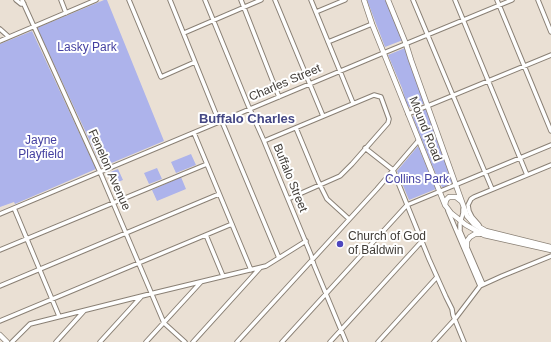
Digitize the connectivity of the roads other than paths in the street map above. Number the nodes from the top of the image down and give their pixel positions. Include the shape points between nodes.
1 (16, 0) edge
2 (61, 0) edge
3 (96, 0) edge
4 (129, 0) edge
5 (170, 0) edge
6 (205, 0) edge
7 (241, 0) edge
8 (261, 0) edge
9 (275, 0) edge
10 (311, 0) edge
11 (344, 0) edge
12 (364, 0) edge
13 (388, 0) edge
14 (413, 0) edge
15 (455, 0) edge
16 (497, 0) edge
17 (512, 0) edge
18 (538, 0) edge
19 (23, 2) edge
20 (499, 5) junction
21 (244, 7) junction
22 (316, 12) junction
23 (66, 13) junction
24 (213, 20) junction
25 (463, 20) junction
26 (372, 24) junction
27 (34, 27) junction
28 (0, 29) edge
29 (551, 32) edge
30 (184, 33) junction
31 (427, 35) junction
32 (9, 37) junction
33 (0, 41) edge
34 (328, 42) junction
35 (406, 44) junction
36 (384, 52) junction
37 (551, 55) edge
38 (195, 62) junction
39 (524, 66) junction
40 (340, 71) junction
41 (488, 81) junction
42 (310, 84) junction
43 (453, 96) junction
44 (279, 97) junction
45 (353, 104) junction
46 (428, 106) junction
47 (250, 109) junction
48 (408, 114) junction
49 (323, 116) junction
50 (220, 122) junction
51 (296, 128) junction
52 (551, 131) edge
53 (194, 133) junction
54 (419, 140) junction
55 (264, 141) junction
56 (551, 145) edge
57 (366, 148) junction
58 (520, 158) junction
59 (207, 164) junction
60 (551, 165) edge
61 (393, 170) junction
62 (100, 172) junction
63 (485, 172) junction
64 (527, 175) junction
65 (456, 184) junction
66 (320, 185) junction
67 (492, 190) junction
68 (440, 191) junction
69 (219, 194) junction
70 (288, 199) junction
71 (461, 201) junction
72 (113, 203) junction
73 (445, 204) junction
74 (407, 205) junction
75 (463, 207) junction
76 (14, 208) junction
77 (0, 214) edge
78 (349, 219) junction
79 (461, 221) junction
80 (232, 224) junction
81 (126, 233) junction
82 (485, 233) junction
83 (206, 235) junction
84 (27, 239) junction
85 (306, 241) junction
86 (422, 241) junction
87 (467, 247) junction
88 (542, 247) junction
89 (551, 247) edge
90 (0, 250) edge
91 (551, 250) edge
92 (551, 256) edge
93 (279, 258) junction
94 (312, 259) junction
95 (139, 263) junction
96 (260, 268) junction
97 (40, 269) junction
98 (251, 270) junction
99 (223, 276) junction
100 (437, 277) junction
101 (201, 282) junction
102 (482, 285) junction
103 (0, 286) edge
104 (326, 293) junction
105 (151, 294) junction
106 (142, 296) junction
107 (52, 299) junction
108 (84, 310) junction
109 (59, 316) junction
110 (455, 319) junction
111 (0, 321) edge
112 (164, 323) junction
113 (341, 330) junction
114 (1, 337) edge
115 (7, 342) edge
116 (12, 342) edge
117 (56, 342) edge
118 (100, 342) edge
119 (146, 342) edge
120 (185, 342) edge
121 (193, 342) edge
122 (237, 342) edge
123 (282, 342) edge
124 (330, 342) edge
125 (346, 342) edge
126 (378, 342) edge
127 (434, 342) edge
128 (464, 342) edge

1 - 19 street via 22,5
2 - 23 street
3 - 23 street
4 - 38 street via 161,77
5 - 30 street
6 - 24 street, Buffalo Street
7 - 21 street
8 - 21 street
9 - 42 street
10 - 22 street
11 - 22 street
12 - 26 main road, Mound Road
13 - 35 main road, Mound Road
14 - 31 street
15 - 25 street
16 - 20 street
17 - 20 street, Charles Street
18 - 29 street
19 - 27 street, Fenelon Avenue
20 - 25 street, Charles Street
20 - 39 street
21 - 24 street
21 - 44 street
22 - 34 street
23 - 27 street
24 - 30 street
24 - 47 street, Buffalo Street
25 - 31 street, Charles Street
25 - 41 street
26 - 34 street
26 - 36 main road, Mound Road
27 - 32 street
27 - 62 street, Fenelon Avenue
28 - 32 street
30 - 38 street
31 - 35 street, Charles Street
31 - 43 street
32 - 33 street
34 - 40 street
35 - 36 street, Charles Street
35 - 46 main road, Mound Road
36 - 40 street, Charles Street
36 - 48 main road, Mound Road
37 - 39 street
38 - 50 street
39 - 41 street
39 - 52 street
40 - 42 street, Charles Street
40 - 45 street
41 - 43 street
41 - 58 street
42 - 44 street, Charles Street
42 - 49 street
43 - 46 street
43 - 63 street
44 - 47 street, Charles Street
45 - 49 street
45 - 57 street via 374,95 381,97 389,118
46 - 48 street
46 - 65 main road, Mound Road
47 - 50 street, Charles Street
47 - 55 street, Buffalo Street
48 - 54 main road, Mound Road
49 - 51 street
50 - 53 street, Charles Street
50 - 93 street
51 - 55 street
51 - 66 street
53 - 59 street
53 - 62 street, Charles Street
54 - 61 street
54 - 68 main road, Mound Road
55 - 70 street, Buffalo Street
56 - 58 street
57 - 61 street
57 - 66 street via 340,176
58 - 63 street
58 - 64 street
59 - 69 street
59 - 72 street
60 - 64 street
61 - 74 street
61 - 78 street
62 - 72 street, Fenelon Avenue
62 - 76 street, Charles Street
63 - 65 street
63 - 67 street
64 - 67 street
65 - 68 street
65 - 71 main road, Mound Road
66 - 70 street
66 - 78 street via 327,199
67 - 82 street via 473,197 468,205 472,217
68 - 73 main road, Mound Road
68 - 74 street
69 - 80 street
69 - 81 street
70 - 85 street, Buffalo Street
71 - 73 main road via 456,197 449,197
71 - 75 main road, Mound Road
72 - 81 street, Fenelon Avenue
72 - 84 street
73 - 79 main road
73 - 102 street, Mound Road
74 - 86 street
74 - 104 street
75 - 79 street, Mound Road
75 - 82 main road via 467,216
76 - 77 street, Charles Street
76 - 84 street
78 - 94 street
79 - 82 main road via 472,229
79 - 87 street, Mound Road via 460,231
80 - 83 street
80 - 98 street
81 - 95 street, Fenelon Avenue
81 - 97 street
82 - 87 main road via 471,236 467,241
82 - 88 main road
83 - 95 street
83 - 99 street
84 - 90 street
84 - 97 street
85 - 93 street
85 - 94 street, Buffalo Street
86 - 100 street
86 - 113 street
87 - 102 street, Mound Road
88 - 89 main road
88 - 91 main road
92 - 102 street
93 - 96 street
94 - 104 street, Buffalo Street
94 - 122 street
95 - 105 street, Fenelon Avenue
95 - 107 street
96 - 98 street
96 - 121 street
97 - 103 street
97 - 107 street
98 - 99 street
99 - 101 street
100 - 110 street
100 - 126 street
101 - 105 street
101 - 112 street
102 - 110 street
104 - 113 street, Buffalo Street
104 - 123 street
105 - 106 street
105 - 112 street, Fenelon Avenue
106 - 108 street
106 - 118 street
107 - 109 street
107 - 111 street
108 - 109 street
108 - 117 street
109 - 116 street via 28,325
110 - 127 street
110 - 128 street
112 - 119 street
112 - 120 street, Fenelon Avenue
113 - 124 street
113 - 125 street, Buffalo Street
114 - 115 main road

